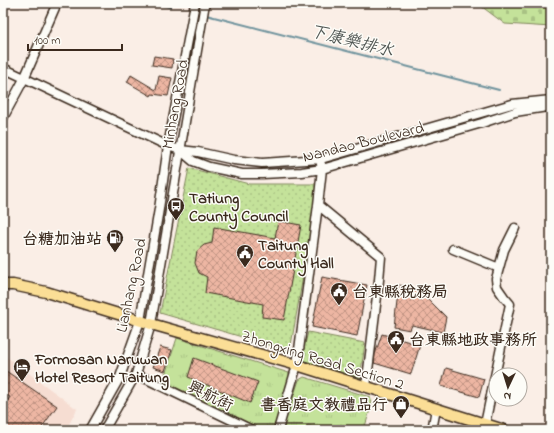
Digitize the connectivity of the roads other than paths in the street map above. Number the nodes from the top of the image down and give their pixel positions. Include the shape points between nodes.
1 (57, 3) edge
2 (195, 3) edge
3 (205, 3) edge
4 (3, 68) edge
5 (24, 79) junction
6 (551, 100) edge
7 (551, 108) edge
8 (3, 118) edge
9 (168, 146) junction
10 (180, 150) junction
11 (321, 159) junction
12 (322, 169) junction
13 (318, 205) junction
14 (159, 209) joint
15 (171, 210) joint
16 (515, 228) dead end
17 (453, 250) dead end
18 (499, 268) junction
19 (3, 284) edge
20 (140, 321) junction
21 (151, 324) junction
22 (298, 365) junction
23 (136, 374) junction
24 (366, 387) junction
25 (436, 409) junction
26 (485, 424) junction
27 (90, 430) edge
28 (104, 430) edge
29 (252, 430) edge
30 (278, 430) edge
31 (432, 430) edge
32 (504, 430) edge

1 - 5 street
2 - 9 street, Minhang Road
3 - 10 street, Minhang Road
4 - 5 street
5 - 8 street
5 - 9 street
6 - 11 street, Nandao Boulevard via 512,104
7 - 12 street, Nandao Boulevard via 515,112
9 - 10 street
9 - 14 street, Minhang Road
10 - 11 street, Nandao Boulevard via 262,163
10 - 12 street, Nandao Boulevard via 194,161 209,167 242,174
10 - 15 street, Minhang Road
11 - 12 street
12 - 13 street
13 - 22 street
13 - 24 street via 381,257
14 - 20 street, Lianhang Road
15 - 21 street, Lianhang Road
16 - 18 street via 504,250
17 - 18 street
18 - 26 street via 497,287 510,304
19 - 20 main road via 46,292
20 - 21 main road, Zhongxing Road Section 2
20 - 27 street, Lianhang Road via 120,377
21 - 22 main road, Zhongxing Road Section 2
21 - 23 street, Lianhang Road
22 - 24 main road, Zhongxing Road Section 2
22 - 30 street
23 - 28 street, Lianhang Road
23 - 29 street, 興航街
24 - 25 main road, Zhongxing Road Section 2
25 - 26 main road, Zhongxing Road Section 2
25 - 31 street
26 - 32 main road, Zhongxing Road Section 2

